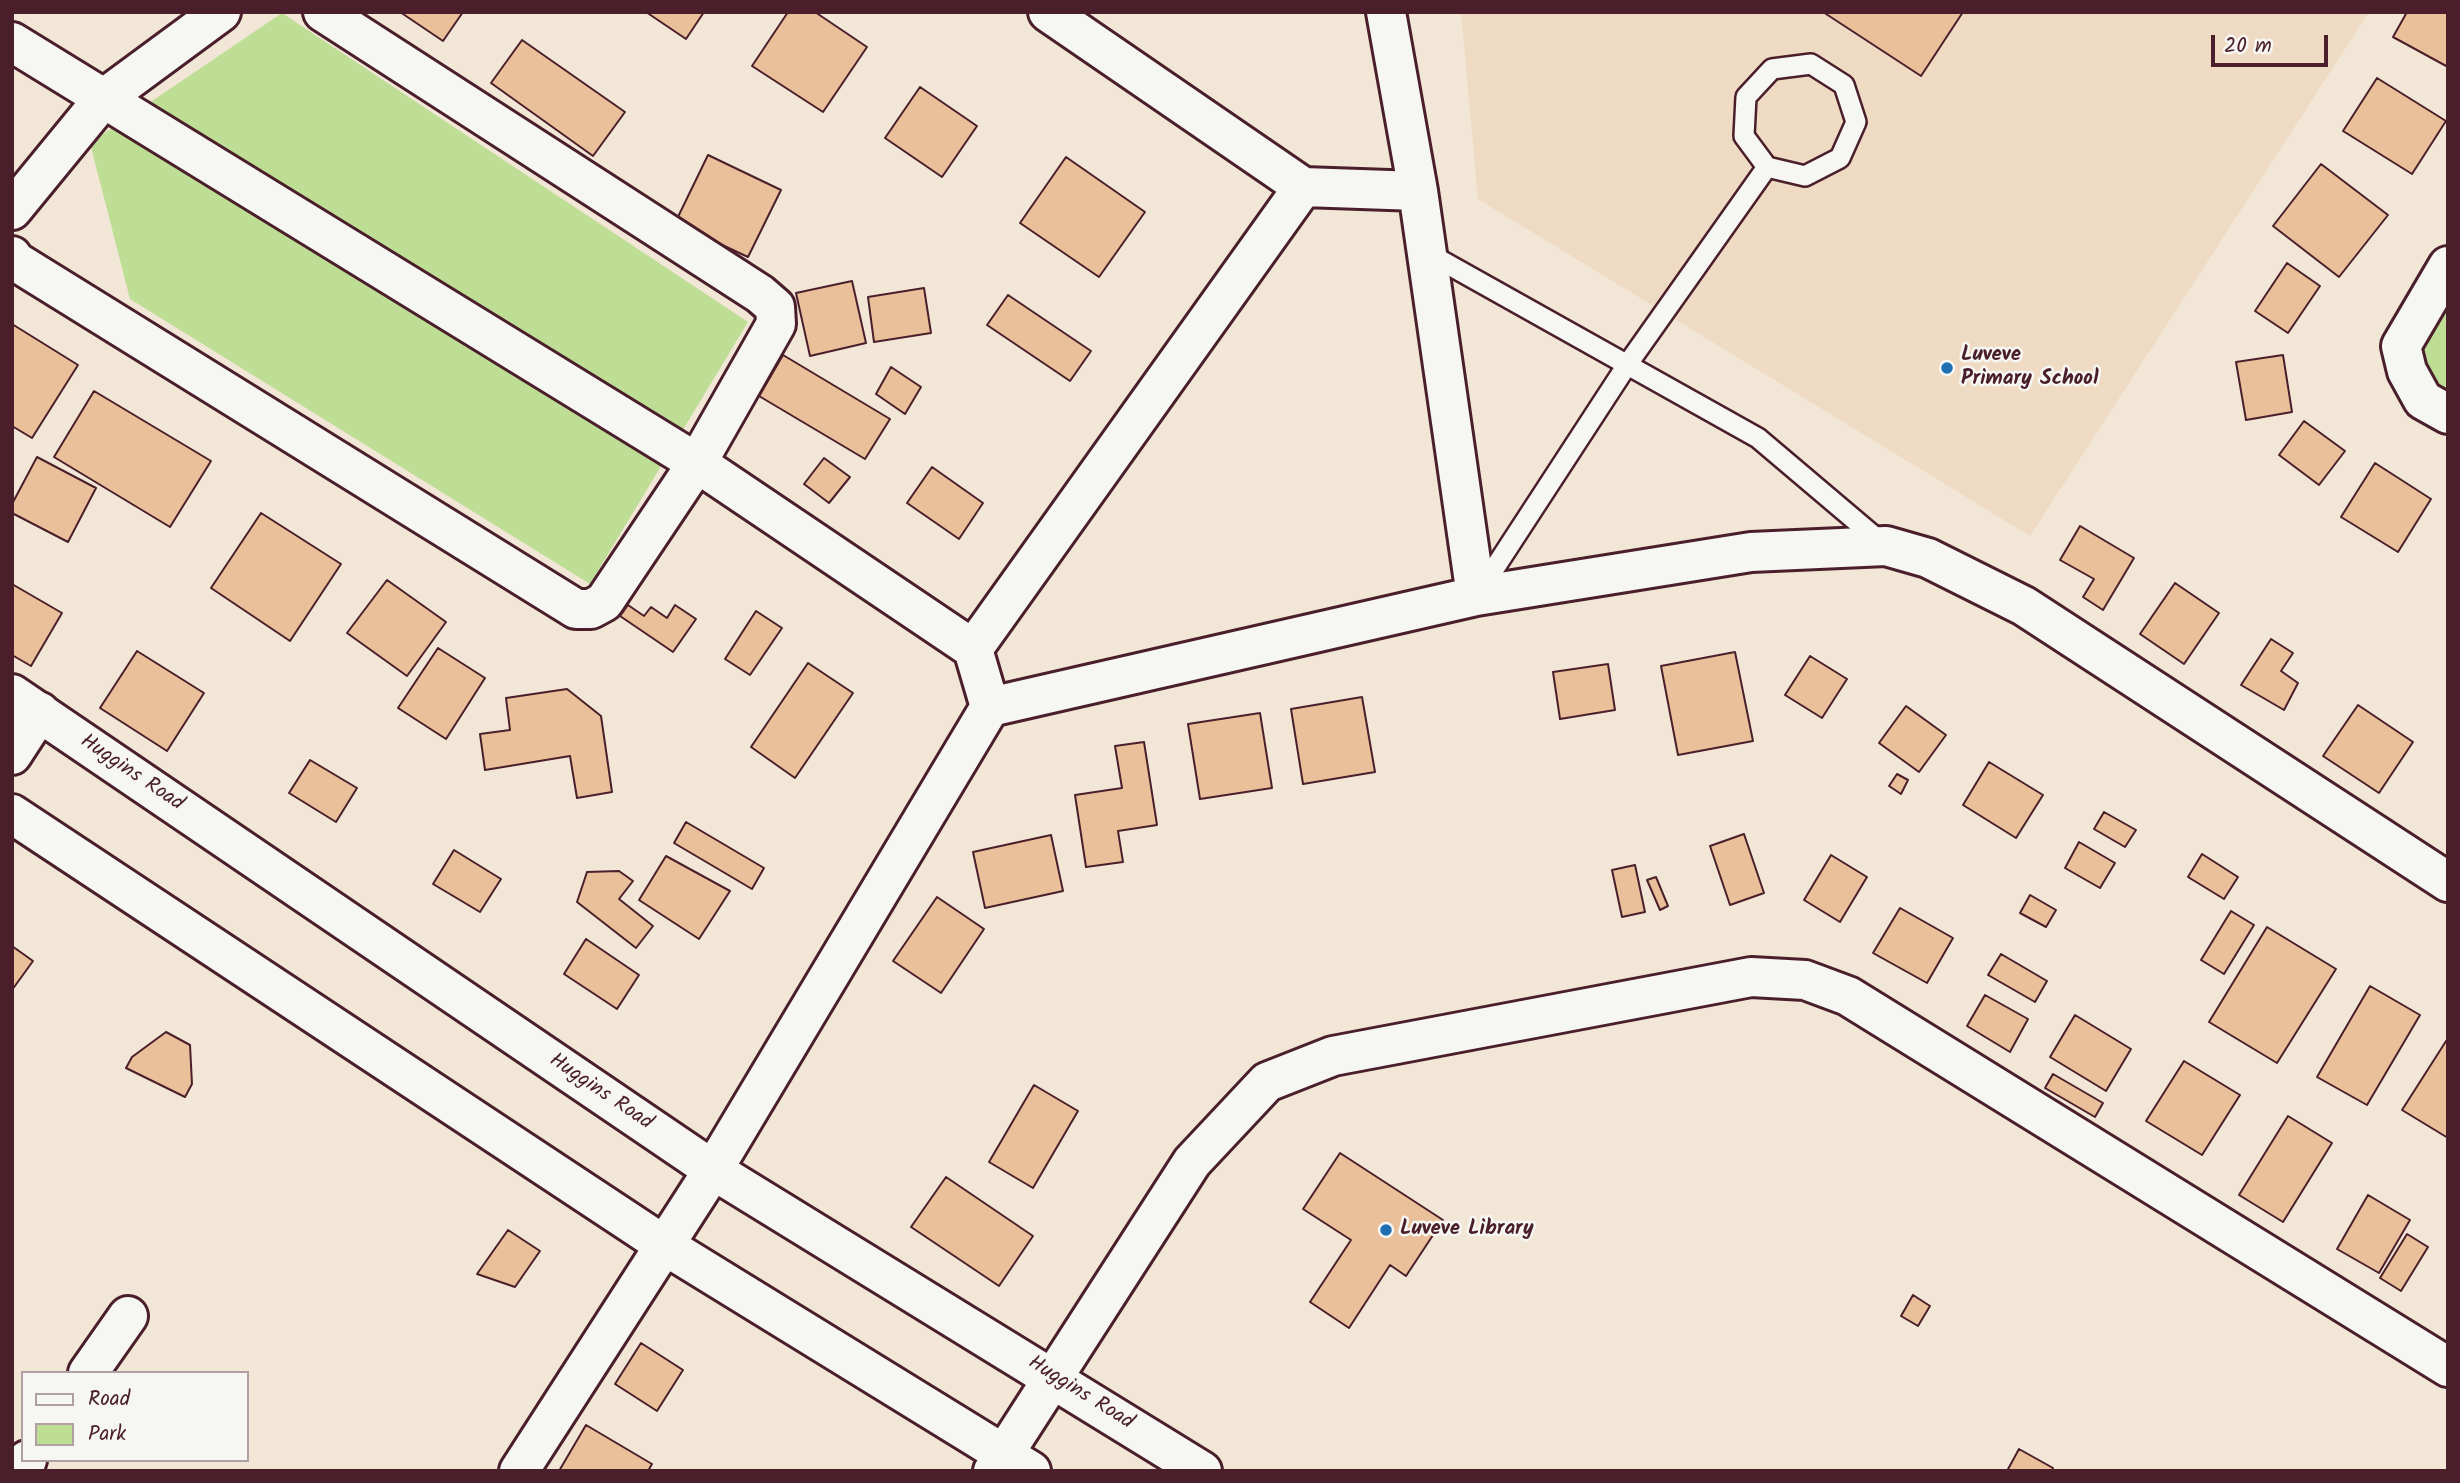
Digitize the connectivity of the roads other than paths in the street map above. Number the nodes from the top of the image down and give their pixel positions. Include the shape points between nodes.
1 (221, 12) edge
2 (323, 12) edge
3 (1048, 12) edge
4 (1386, 12) edge
5 (12, 42) edge
6 (103, 99) junction
7 (1767, 167) junction
8 (1303, 187) junction
9 (1418, 191) junction
10 (12, 210) edge
11 (1425, 251) junction
12 (12, 256) edge
13 (2448, 266) edge
14 (1627, 365) junction
15 (2448, 414) edge
16 (697, 463) junction
17 (1886, 546) junction
18 (1476, 596) junction
19 (973, 649) junction
20 (26, 703) edge
21 (990, 707) junction
22 (12, 755) edge
23 (12, 814) edge
24 (2442, 865) edge
25 (713, 1170) junction
26 (664, 1245) junction
27 (128, 1316) dead end
28 (2448, 1367) edge
29 (90, 1371) edge
30 (1052, 1376) junction
31 (1009, 1465) edge
32 (519, 1471) edge
33 (1202, 1471) edge

1 - 6 street
2 - 16 street via 775,307 776,324
3 - 8 street
4 - 9 street
5 - 6 street
6 - 10 street
6 - 16 street
7 - 7 lane via 1805,176 1840,158 1856,122 1844,85 1811,64 1772,69 1746,97 1744,136
7 - 14 lane
8 - 9 street
8 - 19 street
9 - 11 street
11 - 14 lane
11 - 18 street
12 - 16 street via 26,269 576,609 591,609 604,602
13 - 15 street via 2401,346 2407,371 2423,400
14 - 17 lane via 1758,438
14 - 18 lane
16 - 19 street
17 - 18 street via 1751,552
17 - 24 street via 1928,558 2024,606
18 - 21 street
19 - 21 street
20 - 22 street
20 - 25 street, Huggins Road
21 - 25 street
23 - 26 street
25 - 26 street
25 - 30 street, Huggins Road
26 - 31 street
26 - 32 street
27 - 29 street
28 - 30 street via 1848,996 1805,981 1751,977 1333,1056 1267,1082 1192,1162
30 - 31 street
30 - 33 street, Huggins Road

